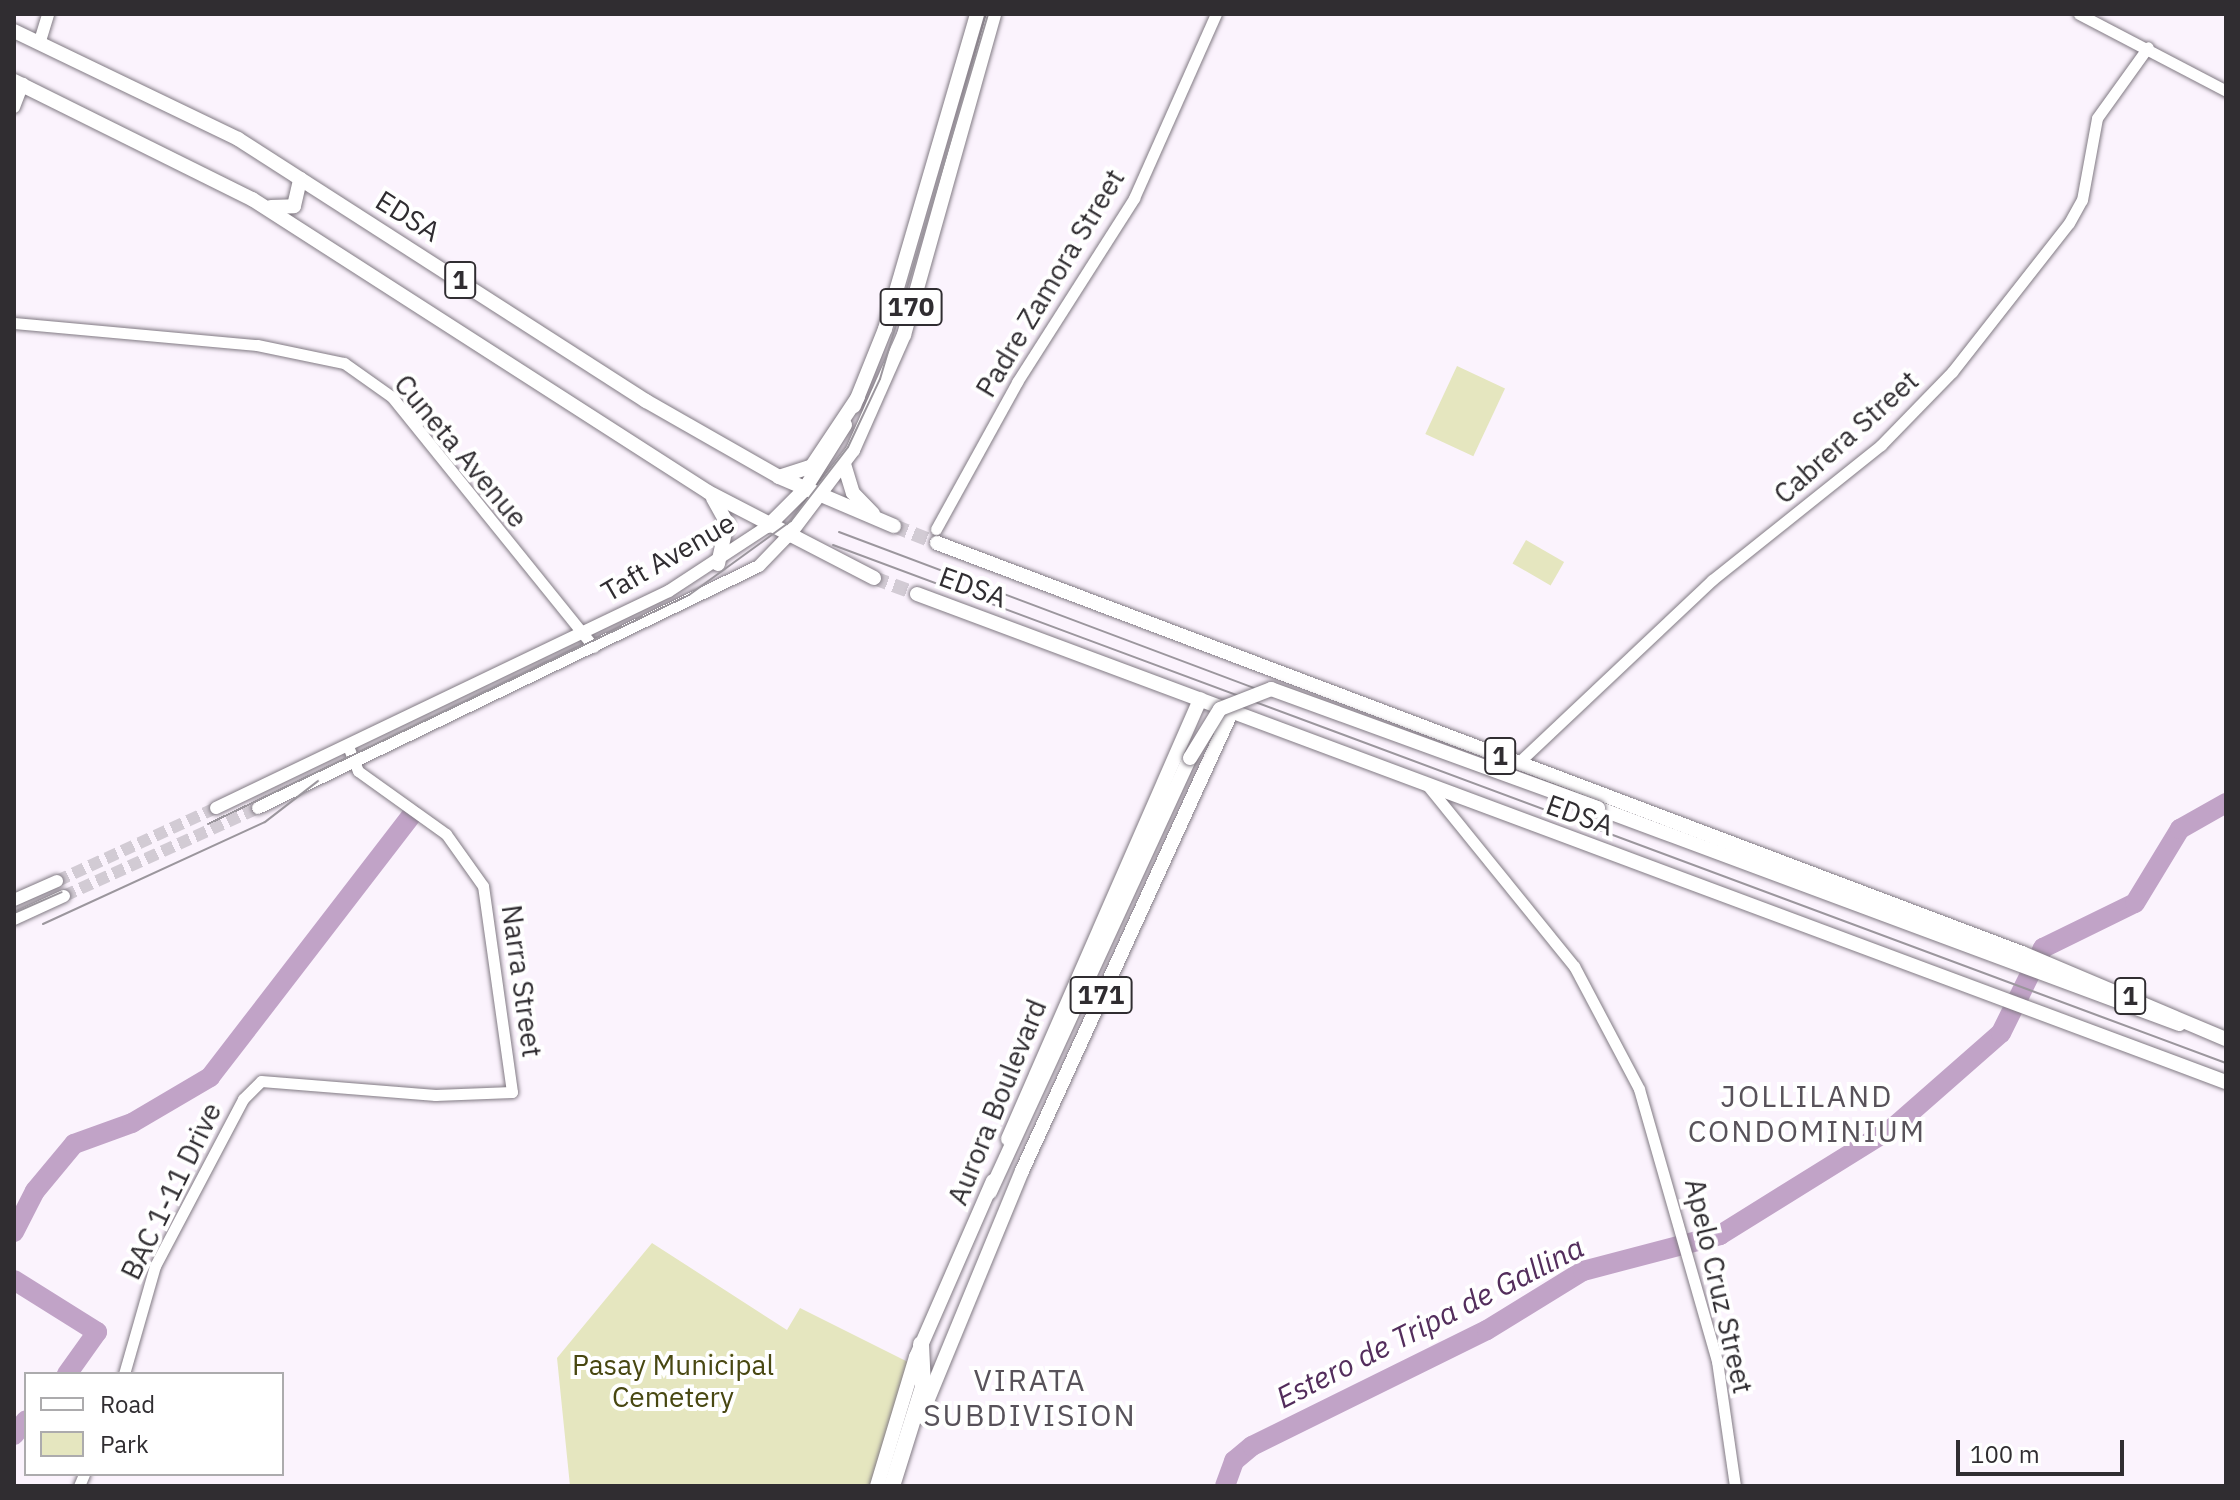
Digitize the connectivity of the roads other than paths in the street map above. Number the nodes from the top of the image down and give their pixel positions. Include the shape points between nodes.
1 (48, 14) edge
2 (977, 14) edge
3 (994, 14) edge
4 (1216, 14) edge
5 (2079, 14) edge
6 (14, 31) edge
7 (40, 41) junction
8 (2148, 47) junction
9 (18, 82) edge
10 (2226, 91) edge
11 (14, 107) edge
12 (300, 179) junction
13 (252, 199) junction
14 (14, 323) edge
15 (858, 397) junction
16 (844, 464) junction
17 (779, 477) junction
18 (804, 490) junction
19 (708, 492) junction
20 (820, 497) junction
21 (768, 526) junction
22 (788, 536) junction
23 (937, 536) joint
24 (718, 564) junction
25 (874, 578) tunnel mouth
26 (917, 594) tunnel mouth
27 (585, 633) junction
28 (594, 647) junction
29 (1200, 699) junction
30 (1232, 711) junction
31 (396, 724) junction
32 (404, 738) junction
33 (348, 746) junction
34 (1176, 755) junction
35 (354, 761) junction
36 (1518, 763) junction
37 (1205, 768) junction
38 (1428, 785) junction
39 (216, 808) tunnel mouth
40 (258, 808) tunnel mouth
41 (14, 900) edge
42 (14, 919) edge
43 (2061, 976) junction
44 (2226, 1039) edge
45 (261, 1081) joint
46 (2226, 1082) edge
47 (990, 1192) junction
48 (921, 1344) junction
49 (125, 1372) edge
50 (877, 1486) edge
51 (892, 1486) edge
52 (901, 1486) edge
53 (1735, 1486) edge

1 - 7 main road
2 - 15 main road, Taft Avenue / 170
3 - 16 main road, Taft Avenue / 170 via 904,335
4 - 23 street, Padre Zamora Street via 1134,198 1017,382
5 - 8 street
6 - 7 main road, EDSA / 1
7 - 12 main road, EDSA / 1 via 181,109
8 - 10 street
8 - 36 street, Cabrera Street via 2097,118 2082,200 2069,223 1952,372 1881,445 1712,580
9 - 11 main road
9 - 13 main road, 1
12 - 13 main road via 290,209
12 - 17 main road, EDSA / 1
13 - 19 main road, 1
14 - 27 street, Cuneta Avenue via 257,345 344,363 392,397 478,511
15 - 17 main road via 812,466
15 - 18 main road, Taft Avenue / 170
16 - 20 main road, Taft Avenue / 170
16 - 20 main road, EDSA / 1 via 861,504 894,526
17 - 18 main road, EDSA / 1
18 - 20 main road, EDSA / 1
18 - 21 main road, Taft Avenue / 170
19 - 21 main road, 1
19 - 24 main road via 727,523
20 - 22 main road, Taft Avenue / 170
21 - 22 main road, 1
21 - 24 main road, Taft Avenue
22 - 25 main road, 1
22 - 28 main road, Taft Avenue via 759,566
23 - 36 main road, EDSA / 1
24 - 27 main road, Taft Avenue
26 - 29 main road, EDSA / 1
27 - 28 street, Cuneta Avenue
27 - 31 main road, Taft Avenue
28 - 32 main road, Taft Avenue
29 - 30 main road, EDSA / 1
29 - 34 main road, Aurora Boulevard / 171
30 - 37 main road, Aurora Boulevard / 171
30 - 38 main road, EDSA / 1
31 - 32 main road
31 - 33 main road, Taft Avenue
32 - 35 main road, Taft Avenue
33 - 35 street, Narra Street
33 - 39 main road, Taft Avenue
34 - 37 main road via 1197,752
34 - 47 main road, Aurora Boulevard / 171
35 - 40 main road, Taft Avenue
35 - 45 street, Narra Street via 370,783 446,834 483,886 512,1092 435,1095
36 - 43 main road, EDSA / 1 via 2022,953
37 - 52 main road, Aurora Boulevard / 171 via 1022,1171 921,1417
38 - 46 main road, EDSA / 1
38 - 53 street, Apelo Cruz Street via 1543,925 1606,1016 1639,1089 1682,1224 1717,1361
41 - 42 main road via 55,882 62,897
43 - 44 main road, EDSA / 1
43 - 47 main road, bridge via 1328,704 1262,689 1227,704 1204,731
45 - 49 street, BAC 1-11 Drive via 237,1109 155,1266
47 - 48 main road, Aurora Boulevard / 171
48 - 50 main road, Aurora Boulevard / 171
48 - 51 highway via 923,1387

